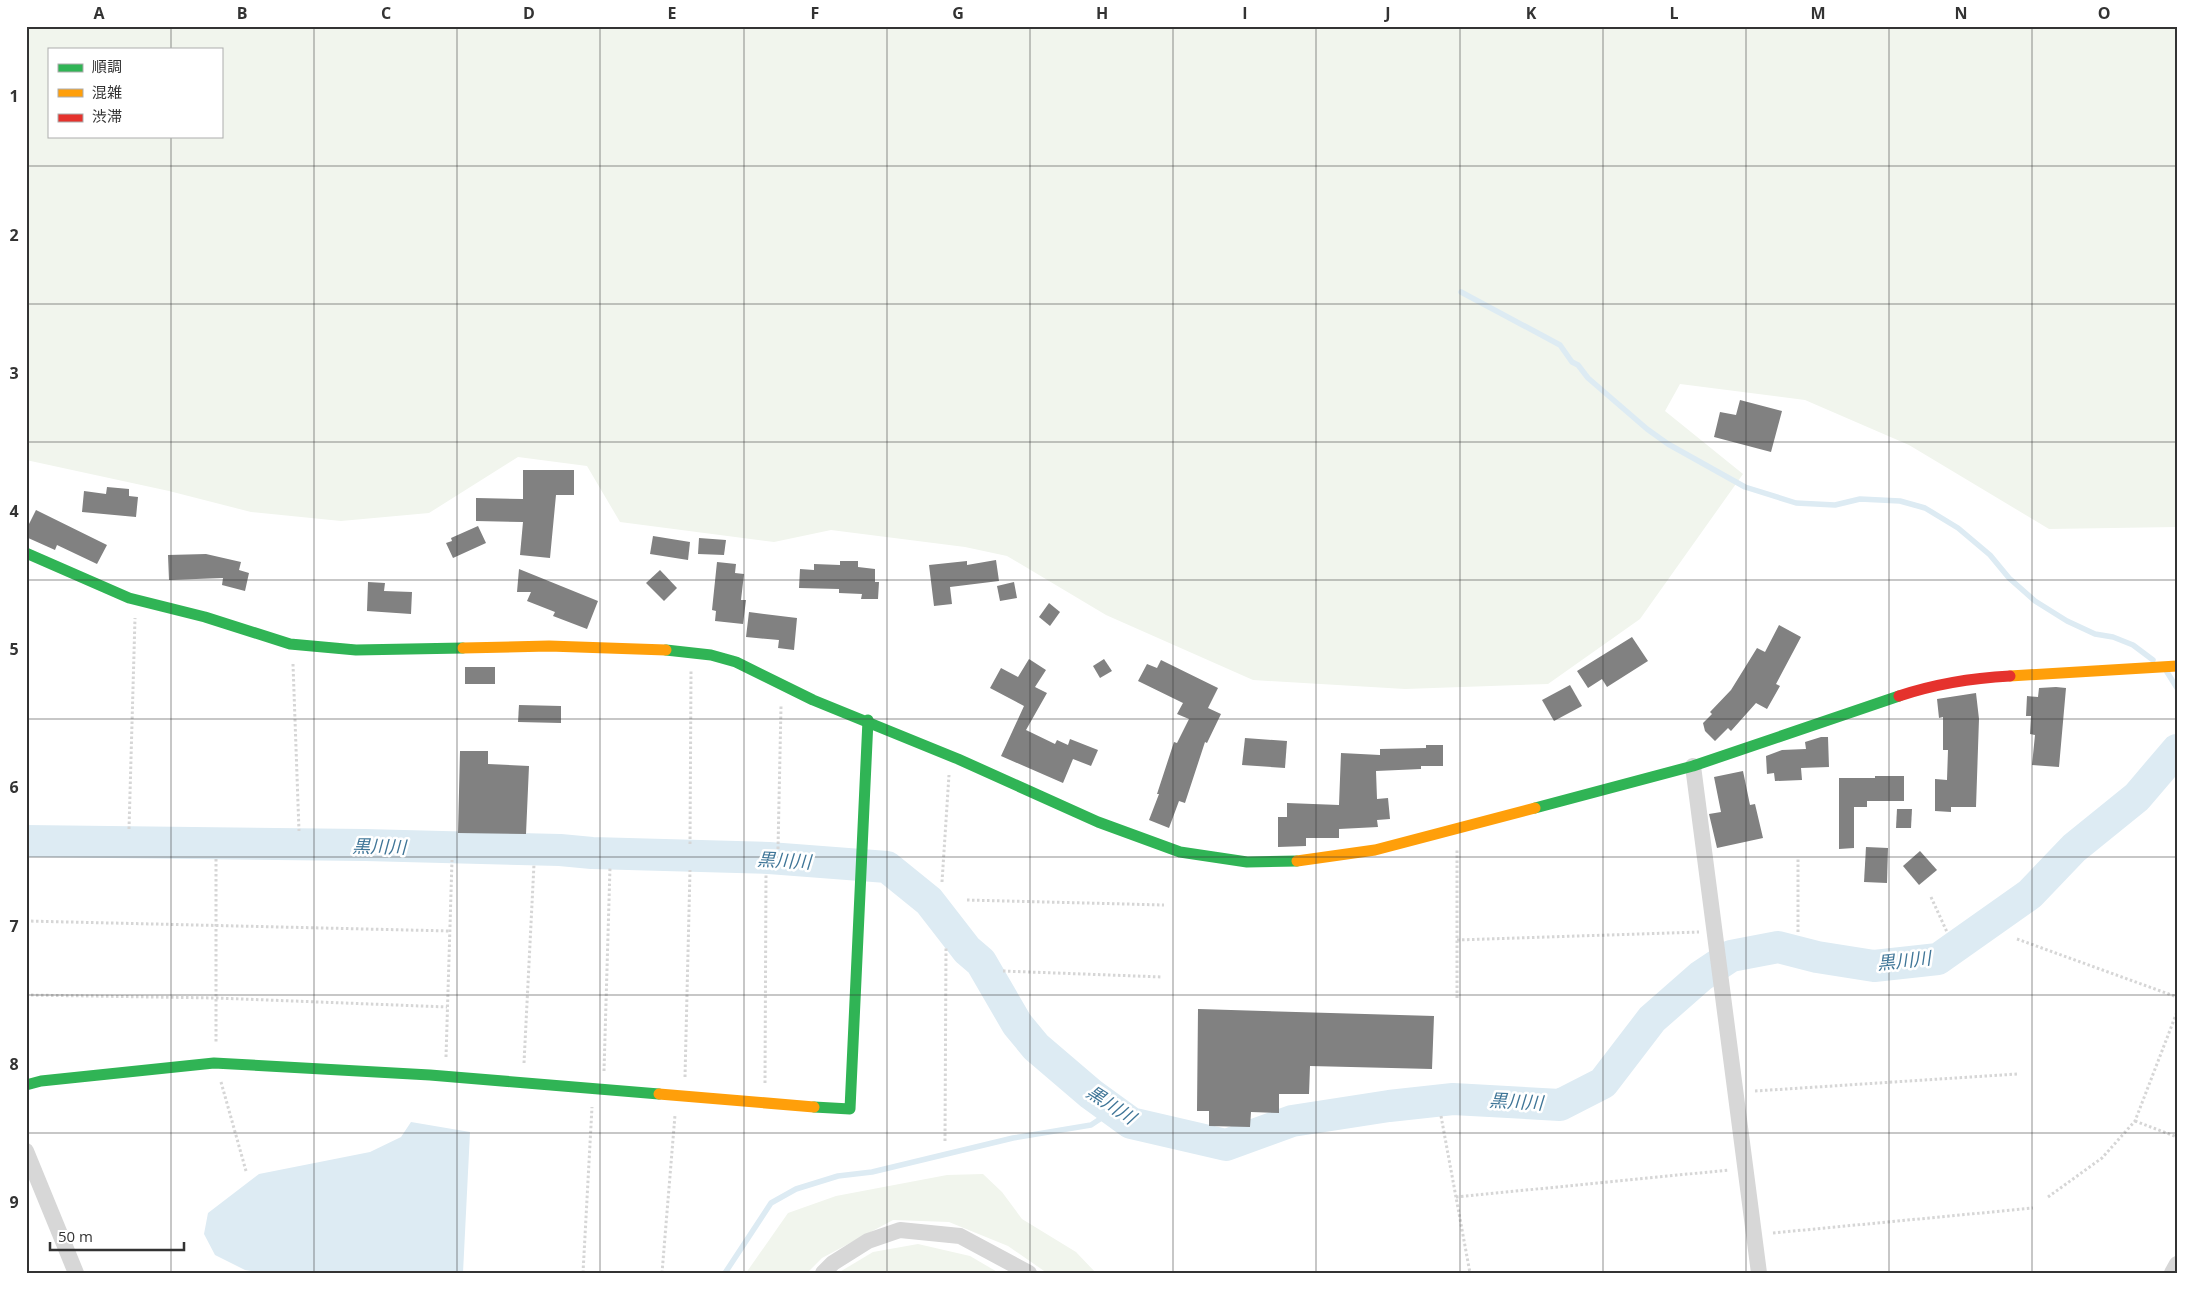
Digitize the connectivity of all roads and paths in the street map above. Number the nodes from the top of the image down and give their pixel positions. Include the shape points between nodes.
1 (26, 553) edge
2 (135, 615) dead end
3 (293, 658) dead end
4 (2177, 666) edge
5 (691, 668) dead end
6 (781, 703) dead end
7 (868, 720) junction
8 (1693, 766) junction
9 (949, 772) dead end
10 (129, 829) dead end
11 (299, 831) dead end
12 (690, 844) dead end
13 (778, 849) dead end
14 (1457, 850) dead end
15 (1798, 858) dead end
16 (216, 859) dead end
17 (452, 860) dead end
18 (534, 864) dead end
19 (610, 867) dead end
20 (690, 870) dead end
21 (766, 873) dead end
22 (942, 882) dead end
23 (1931, 897) dead end
24 (967, 900) dead end
25 (1164, 906) dead end
26 (26, 921) edge
27 (216, 927) junction
28 (450, 931) junction
29 (1704, 932) dead end
30 (1798, 932) dead end
31 (1946, 932) dead end
32 (2017, 939) dead end
33 (1457, 940) junction
34 (946, 946) dead end
35 (1003, 971) dead end
36 (1162, 976) dead end
37 (26, 995) edge
38 (2177, 997) edge
39 (216, 998) junction
40 (1457, 998) dead end
41 (447, 1007) junction
42 (2177, 1012) edge
43 (216, 1052) dead end
44 (446, 1063) dead end
45 (523, 1070) dead end
46 (219, 1074) dead end
47 (2017, 1074) dead end
48 (603, 1076) dead end
49 (685, 1084) dead end
50 (26, 1085) edge
51 (766, 1091) dead end
52 (1755, 1091) dead end
53 (593, 1099) dead end
54 (676, 1114) dead end
55 (1441, 1116) dead end
56 (2135, 1121) junction
57 (2177, 1137) edge
58 (945, 1141) dead end
59 (26, 1151) edge
60 (1730, 1170) dead end
61 (246, 1171) dead end
62 (1456, 1197) junction
63 (2048, 1197) dead end
64 (2033, 1208) dead end
65 (1773, 1233) dead end
66 (2177, 1264) edge
67 (76, 1273) edge
68 (583, 1273) edge
69 (662, 1273) edge
70 (824, 1273) edge
71 (1029, 1273) edge
72 (1470, 1273) edge
73 (1759, 1273) edge
74 (2172, 1273) edge

1 - 7 street via 129,598 205,617 290,644 356,650 549,646 674,650 736,662 813,700
2 - 10 path
3 - 11 path
4 - 8 street via 1988,677 1926,688
5 - 12 path
6 - 13 path
7 - 8 street via 1148,842 1180,852 1247,862 1297,861 1375,850
7 - 50 street via 850,1108 430,1075 214,1063
8 - 73 street
9 - 22 path
14 - 33 path
15 - 30 path
16 - 27 path
17 - 28 path
18 - 45 path
19 - 48 path
20 - 49 path
21 - 51 path
23 - 31 path
24 - 25 path
26 - 27 path
27 - 28 path
27 - 39 path
28 - 41 path
29 - 33 path
32 - 38 path
33 - 40 path
34 - 58 path
35 - 36 path
37 - 39 path
39 - 41 path
39 - 43 path
41 - 44 path
42 - 56 path
46 - 61 path
47 - 52 path
53 - 68 path
54 - 69 path
55 - 62 path
56 - 57 path
56 - 63 path via 2102,1158
59 - 67 street
60 - 62 path
62 - 72 path
64 - 65 path
66 - 74 street
70 - 71 street via 868,1241 900,1230 960,1236

